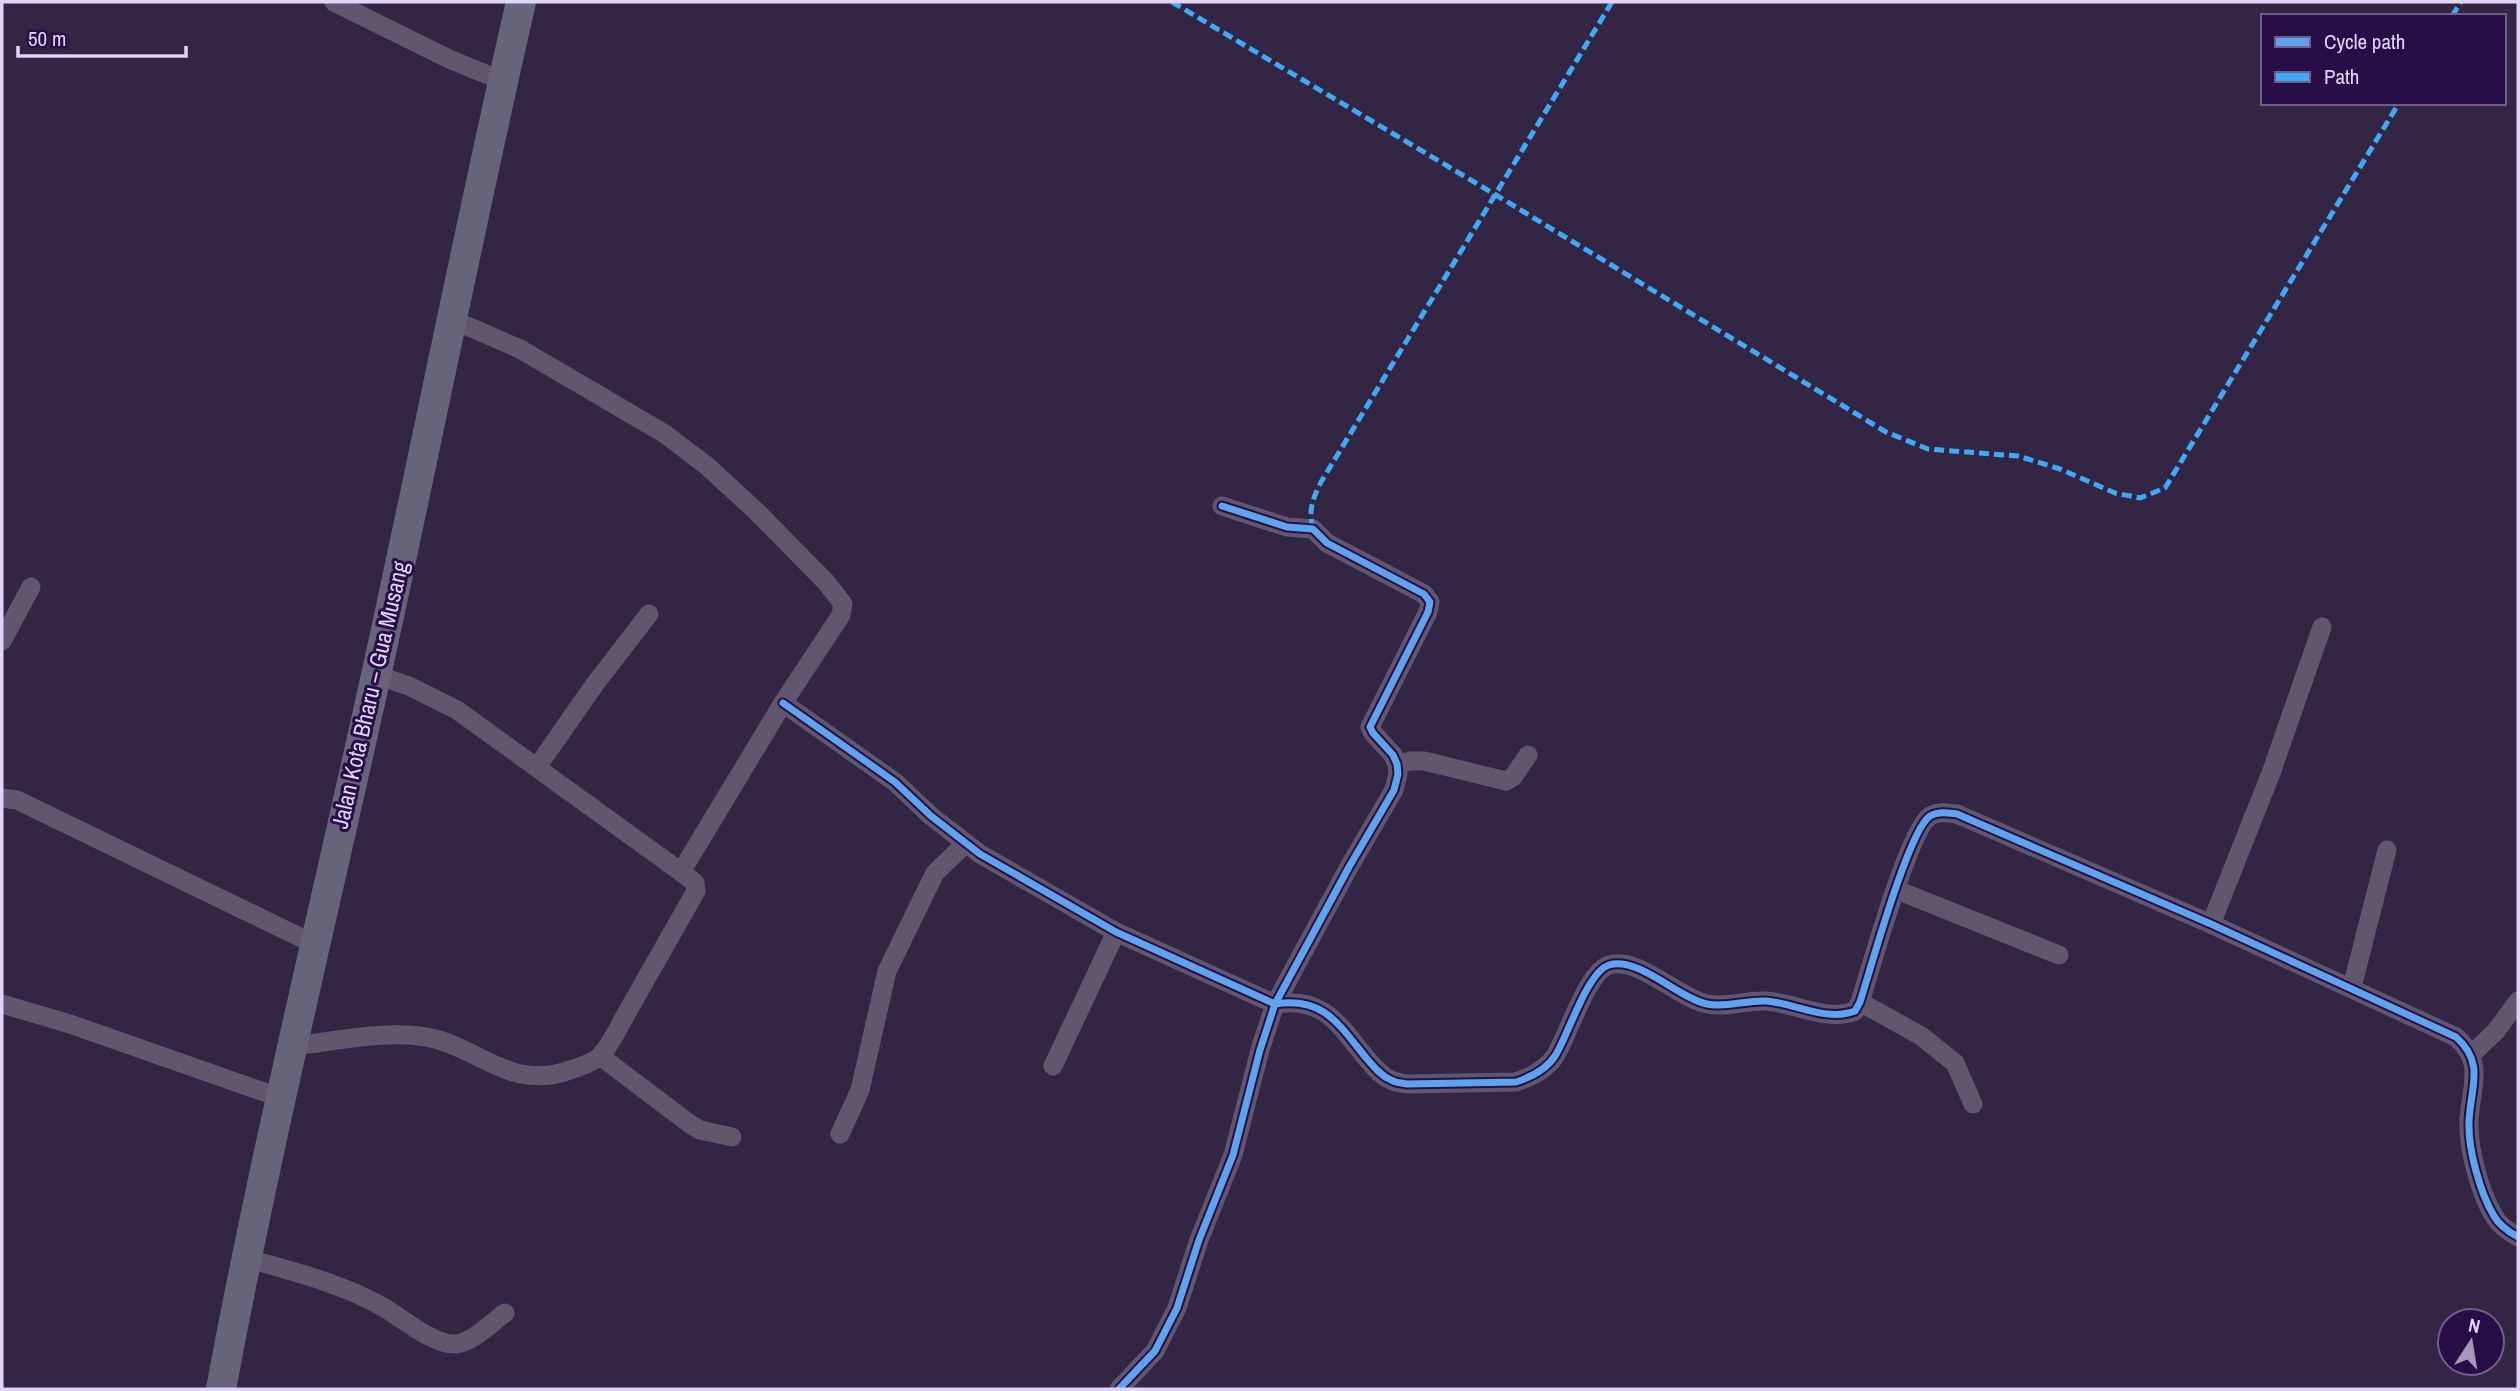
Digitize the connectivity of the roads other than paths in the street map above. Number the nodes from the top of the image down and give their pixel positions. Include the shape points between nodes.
1 (334, 2) edge
2 (521, 2) edge
3 (503, 81) junction
4 (451, 319) junction
5 (1222, 506) dead end
6 (31, 587) dead end
7 (649, 614) dead end
8 (2322, 627) dead end
9 (2, 641) edge
10 (376, 675) junction
11 (783, 703) junction
12 (1528, 755) dead end
13 (1397, 764) junction
14 (537, 767) junction
15 (2, 798) edge
16 (965, 844) junction
17 (2387, 850) dead end
18 (681, 872) junction
19 (1896, 890) junction
20 (2211, 924) junction
21 (1116, 932) junction
22 (314, 944) junction
23 (2059, 955) dead end
24 (2351, 987) junction
25 (2518, 1001) edge
26 (1860, 1002) junction
27 (2, 1004) edge
28 (1275, 1004) junction
29 (292, 1046) junction
30 (2472, 1054) junction
31 (600, 1056) junction
32 (1053, 1066) dead end
33 (281, 1098) junction
34 (1973, 1104) dead end
35 (840, 1134) dead end
36 (732, 1137) dead end
37 (2518, 1237) edge
38 (246, 1258) junction
39 (505, 1313) dead end
40 (221, 1389) edge
41 (1119, 1389) edge

1 - 3 street
2 - 3 main road, Jalan Kota Bharu – Gua Musang
3 - 4 main road, Jalan Kota Bharu – Gua Musang
4 - 10 main road, Jalan Kota Bharu – Gua Musang
4 - 11 street via 520,349 665,434 757,512 832,589 843,604 841,615
5 - 13 street via 1287,527 1314,528 1327,543 1424,594 1430,602 1370,727
6 - 9 street
7 - 14 street
8 - 20 street via 2272,773
10 - 14 street via 457,710
10 - 22 main road, Jalan Kota Bharu – Gua Musang
11 - 16 street via 895,782
11 - 18 street
12 - 13 street via 1506,781 1424,761
13 - 28 street via 1394,790
14 - 18 street
15 - 22 street via 17,800
16 - 21 street
16 - 35 street via 935,873 887,971 860,1090
17 - 24 street
18 - 31 street via 695,883 696,891
19 - 20 street via 1920,828 1929,816 1942,812 1957,814
19 - 23 street
19 - 26 street
20 - 24 street
21 - 28 street
21 - 32 street
22 - 29 main road, Jalan Kota Bharu – Gua Musang
24 - 30 street via 2456,1037
25 - 30 street
26 - 28 street via 1854,1011 1837,1016 1767,1001 1707,1004 1640,970 1607,965 1595,976 1555,1057 1530,1077 1516,1082 1407,1084 1391,1081 1376,1069 1329,1014 1311,1004
26 - 34 street via 1921,1036 1955,1063
27 - 33 street
28 - 41 street via 1233,1155 1177,1308 1155,1351
29 - 31 street via 420,1036 446,1042 521,1076 538,1077 559,1074
29 - 33 main road, Jalan Kota Bharu – Gua Musang
30 - 37 street via 2472,1149 2495,1218
31 - 36 street via 690,1124
33 - 38 main road, Jalan Kota Bharu – Gua Musang
38 - 39 street via 346,1289 447,1343 465,1341
38 - 40 main road, Jalan Kota Bharu – Gua Musang

